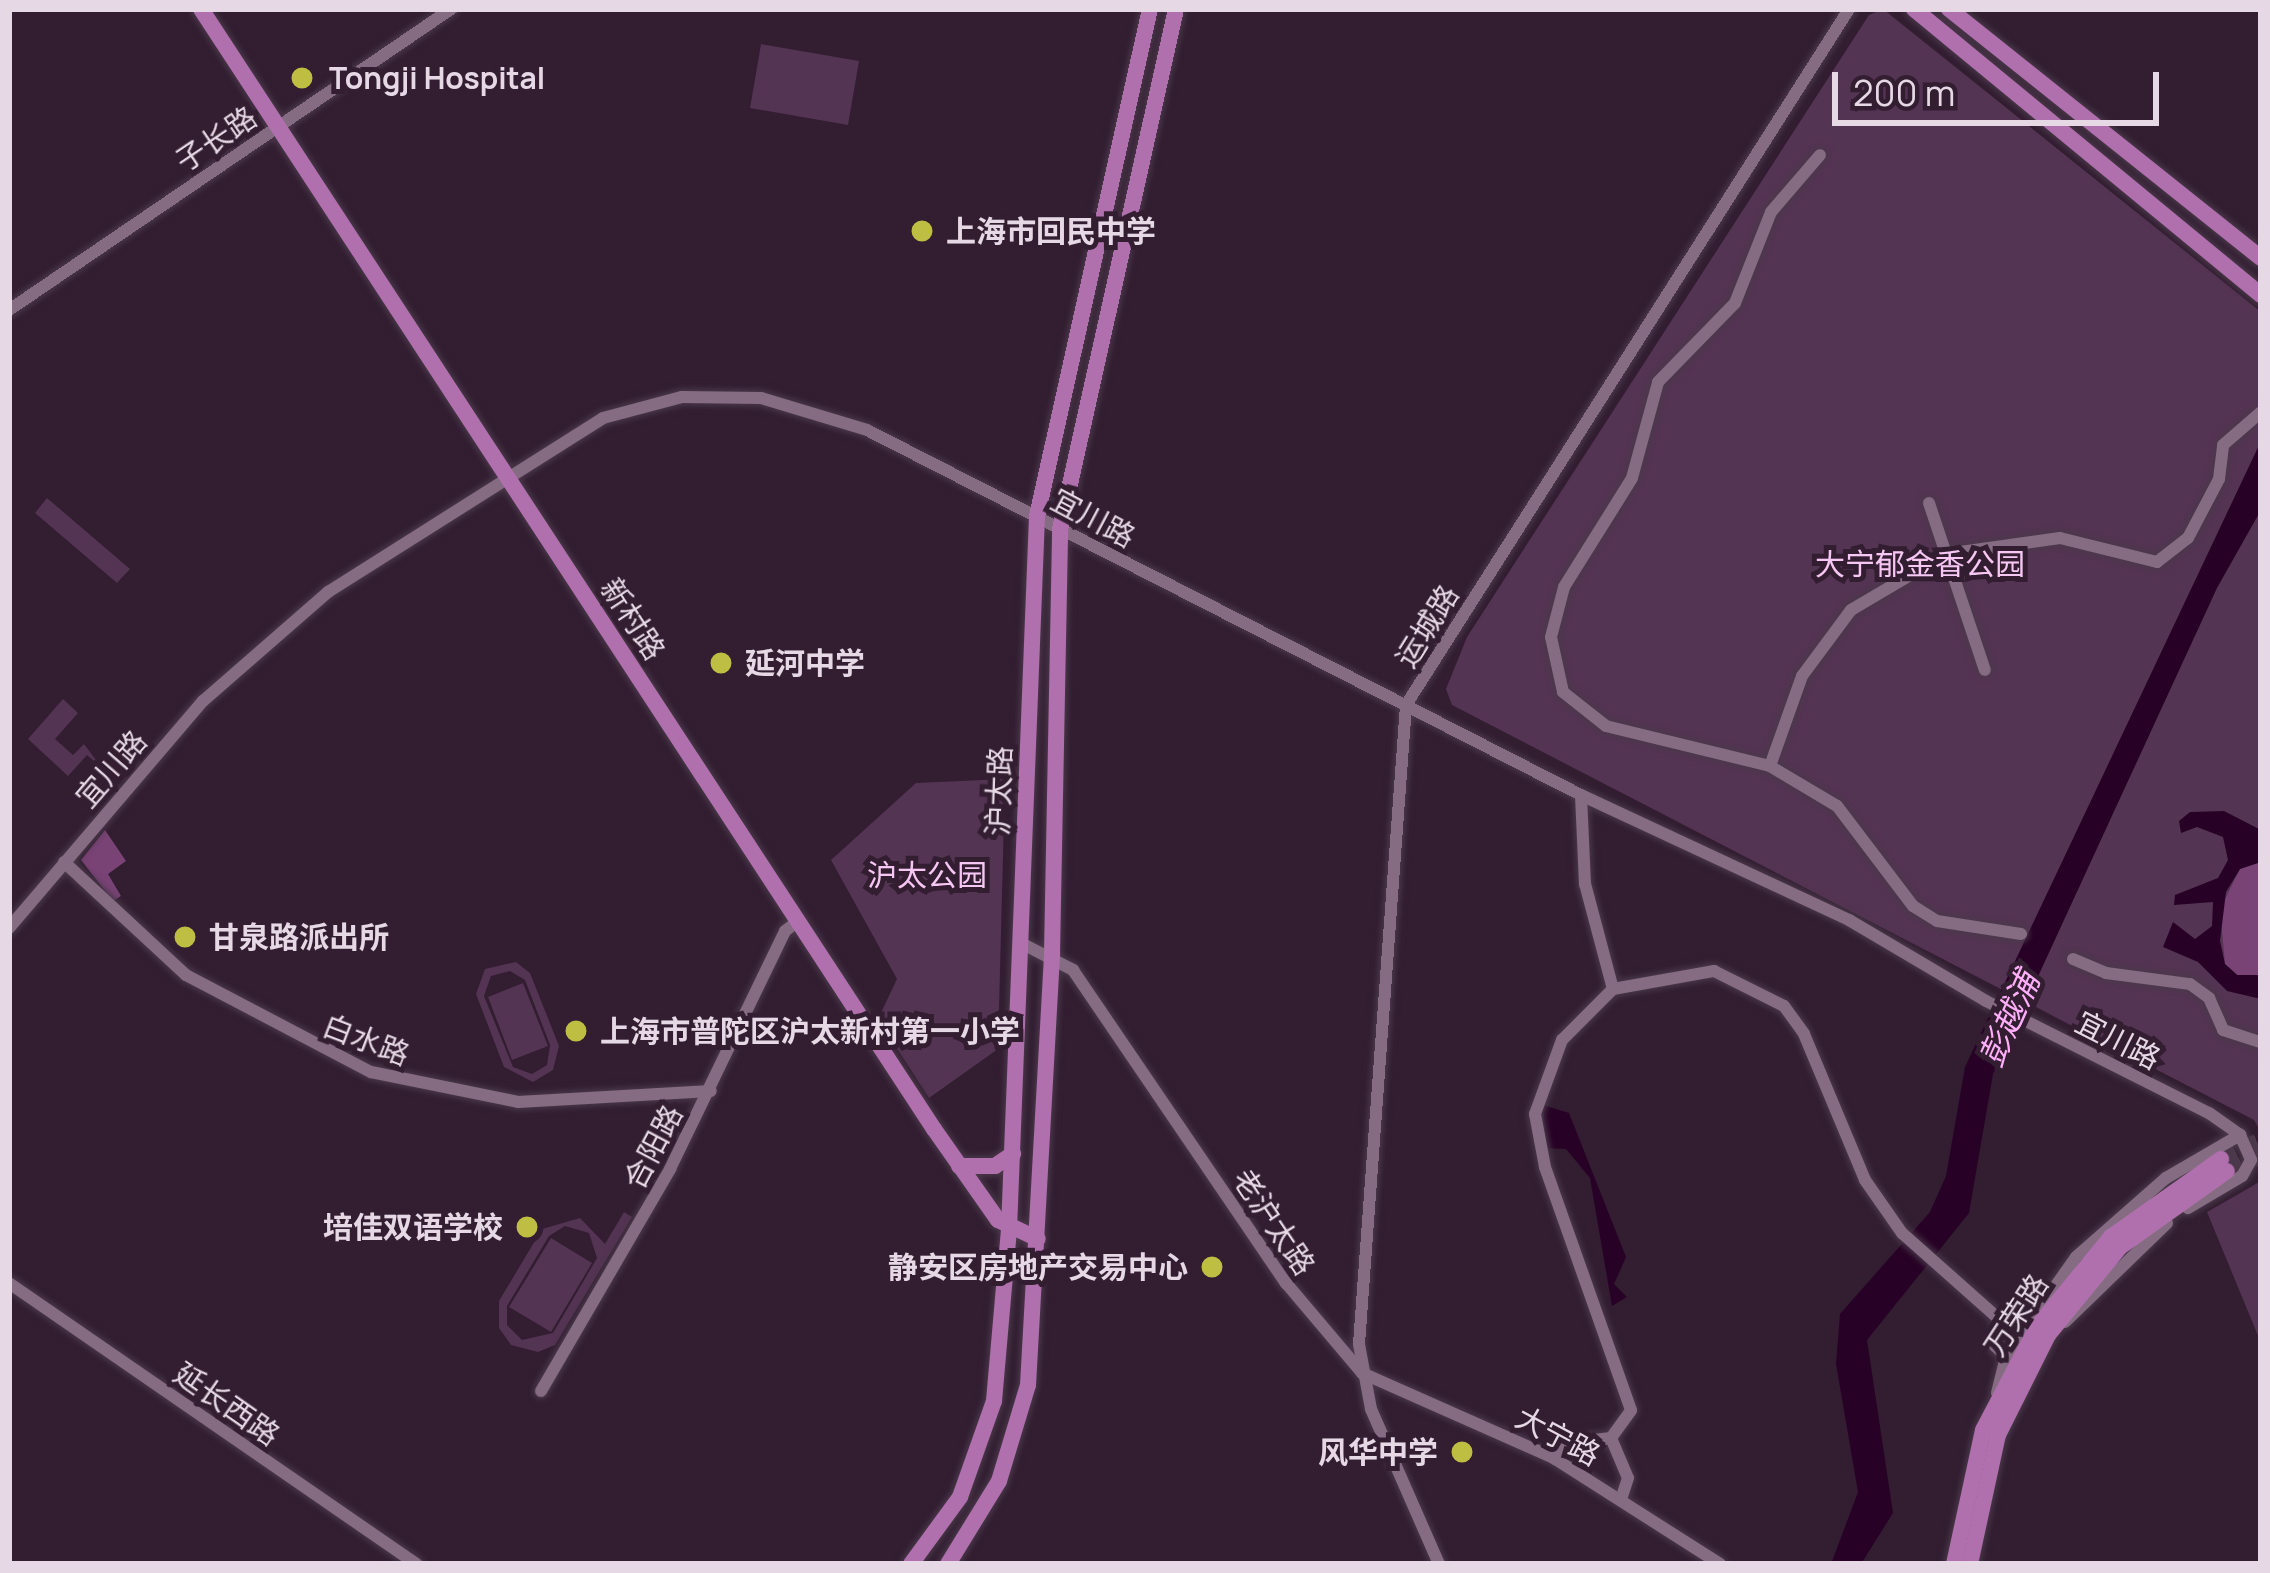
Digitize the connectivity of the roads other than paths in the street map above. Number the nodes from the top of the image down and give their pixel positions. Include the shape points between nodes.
1 (200, 9) edge
2 (452, 9) edge
3 (1150, 9) edge
4 (1176, 9) edge
5 (1849, 9) edge
6 (1914, 9) edge
7 (1949, 9) edge
8 (277, 127) junction
9 (1820, 155) dead end
10 (2145, 166) junction
11 (2128, 186) junction
12 (2261, 258) edge
13 (2261, 295) edge
14 (9, 310) edge
15 (2261, 412) edge
16 (506, 476) junction
17 (1929, 503) dead end
18 (1037, 516) junction
19 (1060, 529) junction
20 (1946, 554) junction
21 (1985, 670) dead end
22 (1406, 705) junction
23 (1770, 766) junction
24 (1581, 795) junction
25 (64, 862) junction
26 (797, 922) junction
27 (9, 928) edge
28 (2021, 934) dead end
29 (1021, 943) junction
30 (1052, 952) junction
31 (2073, 959) dead end
32 (1613, 989) junction
33 (2259, 1040) edge
34 (711, 1091) junction
35 (2220, 1119) junction
36 (2240, 1135) junction
37 (1012, 1154) junction
38 (2221, 1159) junction
39 (959, 1166) junction
40 (1010, 1228) junction
41 (1038, 1239) junction
42 (9, 1282) edge
43 (2031, 1315) junction
44 (1999, 1319) junction
45 (2048, 1335) junction
46 (2006, 1356) junction
47 (1362, 1373) junction
48 (541, 1391) dead end
49 (1997, 1394) junction
50 (1611, 1438) junction
51 (1555, 1459) junction
52 (1621, 1500) junction
53 (400, 1559) edge
54 (417, 1564) edge
55 (911, 1564) edge
56 (948, 1564) edge
57 (1439, 1564) edge
58 (1720, 1564) edge
59 (1954, 1564) edge
60 (1970, 1564) edge

1 - 8 main road, 新村路
2 - 8 street, 子长路
3 - 18 main road, 沪太路
4 - 19 main road, 沪太路
5 - 22 street, 运城路
6 - 11 main road
7 - 10 main road
8 - 14 street, 子长路
8 - 16 main road, 新村路
9 - 23 street via 1771,212 1735,303 1658,382 1632,478 1564,587 1551,637 1563,692 1606,726
10 - 11 main road
10 - 12 main road
11 - 13 main road
15 - 20 street via 2223,445 2218,479 2188,538 2157,562 2060,538
16 - 18 street, 宜川路 via 620,412 682,397 740,396 845,420
16 - 25 street, 宜川路 via 266,641 202,701
16 - 26 main road, 新村路
17 - 20 street
18 - 19 street, 宜川路
18 - 29 main road, 沪太路
19 - 22 street, 宜川路
19 - 30 main road, 沪太路
20 - 21 street
20 - 23 street via 1851,610 1824,641 1802,676
22 - 24 street, 宜川路
22 - 47 street, 运城路
23 - 28 street via 1837,806 1925,914
24 - 32 street via 1585,884
24 - 35 street, 宜川路 via 1849,920
25 - 27 street, 宜川路
25 - 34 street, 白水路 via 186,975 371,1072 518,1102
26 - 34 street, 合阳路 via 785,931
26 - 39 main road, 新村路
29 - 30 street
29 - 37 main road, 沪太路
30 - 41 main road, 沪太路
30 - 47 street, 老沪太路 via 1073,970 1313,1321
31 - 33 street via 2106,974 2190,984 2209,998 2223,1030
32 - 44 street via 1714,971 1784,1006 1804,1034 1865,1180 1902,1233
32 - 50 street via 1562,1040 1535,1114 1545,1167 1630,1399
34 - 48 street, 合阳路
35 - 36 street, 宜川路
35 - 38 street
36 - 38 street
36 - 45 street via 2251,1160 2242,1176 2156,1231
37 - 39 main road via 995,1166
37 - 40 main road, 沪太路
38 - 43 street via 2104,1228
38 - 45 main road, 万荣路 via 2120,1247
38 - 49 main road, 万荣路 via 2141,1211 2084,1265
39 - 40 main road, 新村路
40 - 41 main road, 新村路
40 - 55 main road, 沪太路 via 1002,1345 980,1456
41 - 56 main road, 沪太路 via 1028,1385 999,1481
42 - 53 street, 延长西路
43 - 44 street
43 - 46 street
44 - 46 street via 1995,1346
45 - 60 main road, 万荣路 via 1998,1435
46 - 49 street
47 - 51 street, 大宁路
47 - 57 street, 老沪太路
49 - 59 main road, 万荣路 via 1970,1474
50 - 51 street via 1570,1443
50 - 52 street via 1628,1478
51 - 52 street, 大宁路
52 - 58 street, 大宁路
53 - 54 street, 延长西路

